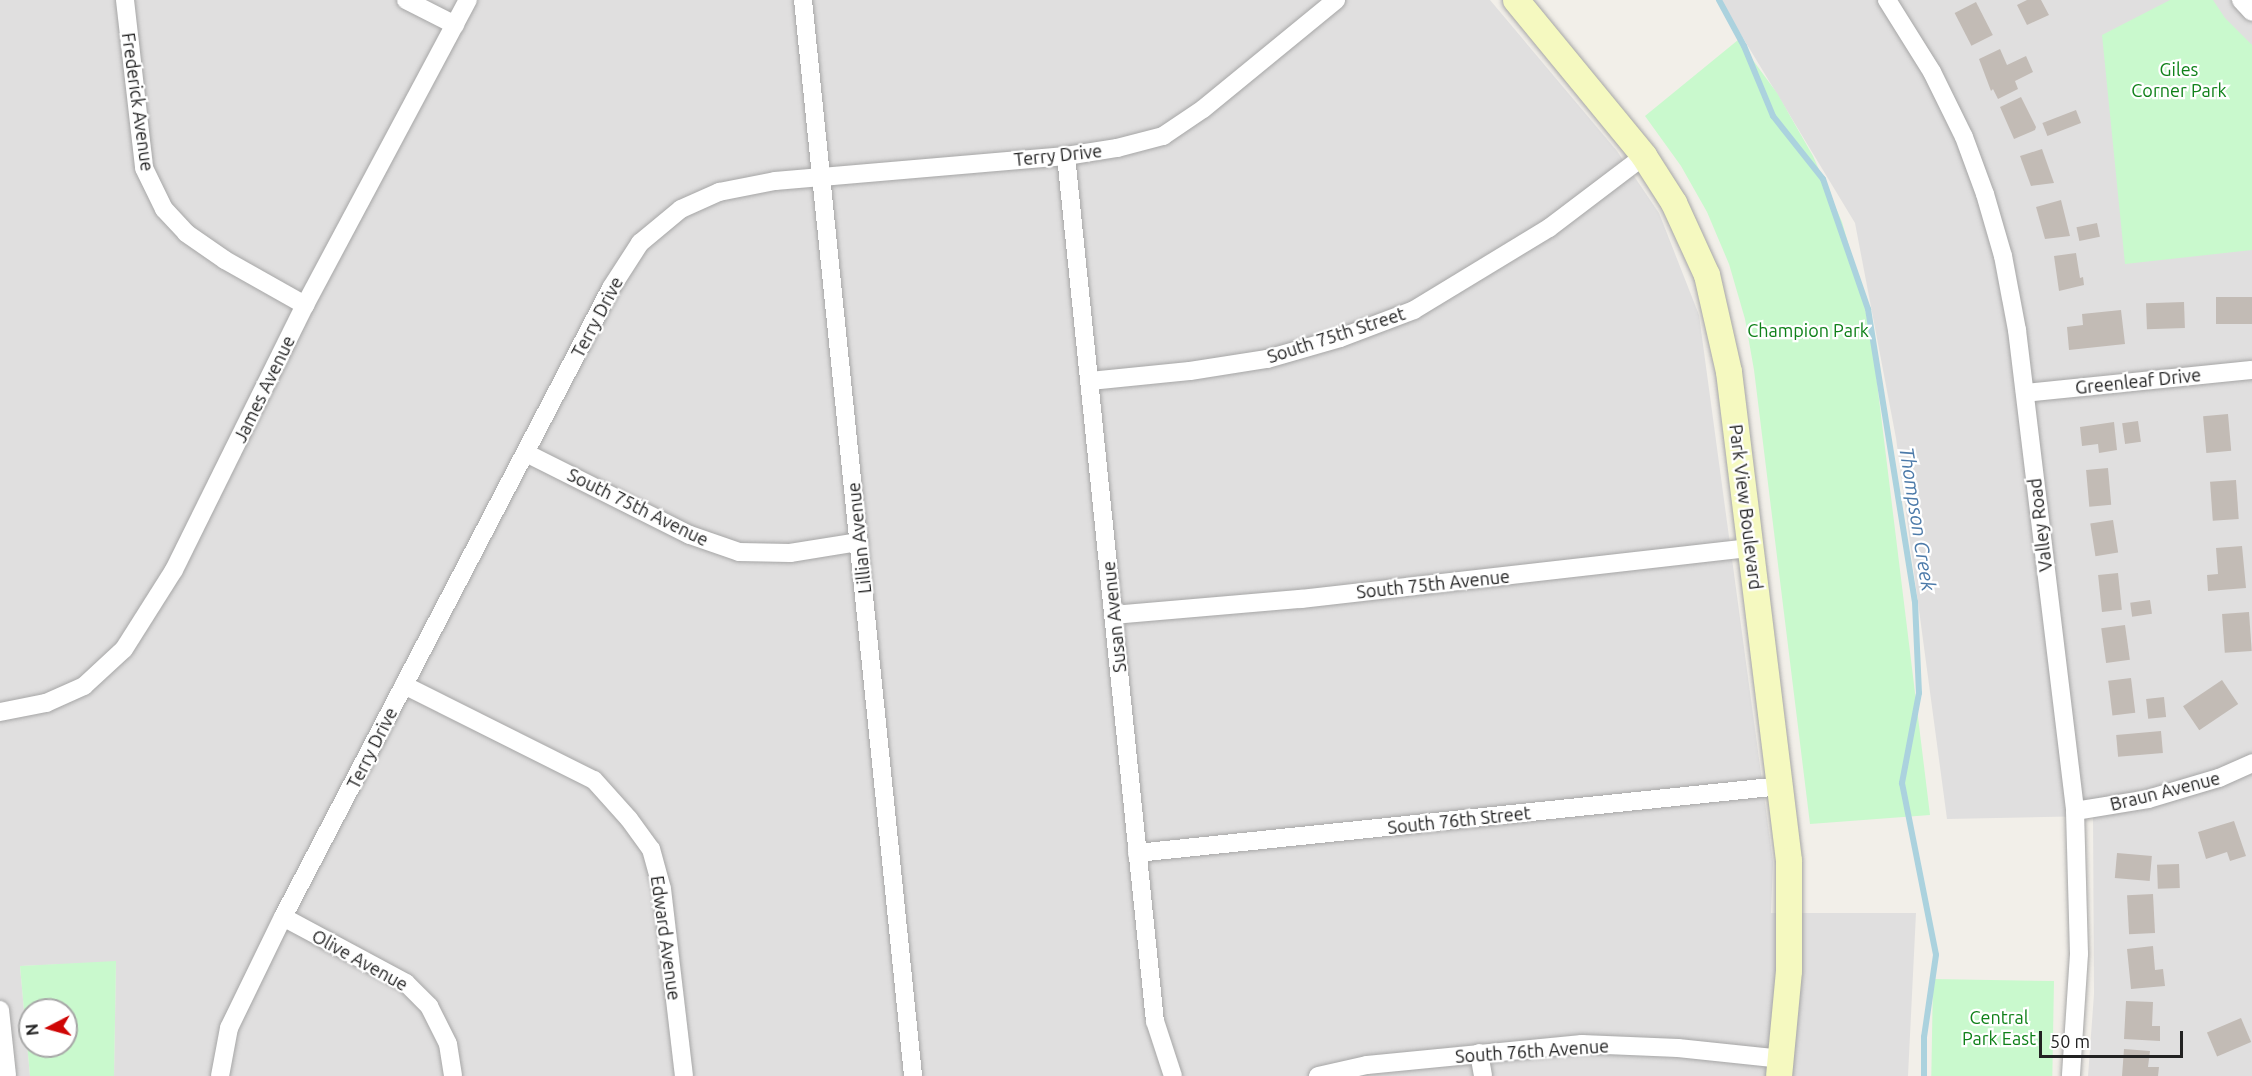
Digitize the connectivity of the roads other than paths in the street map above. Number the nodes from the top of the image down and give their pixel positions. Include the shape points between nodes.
1 (125, 0) edge
2 (406, 0) edge
3 (468, 0) edge
4 (804, 0) edge
5 (1336, 0) edge
6 (1516, 0) edge
7 (1887, 0) edge
8 (2241, 0) edge
9 (2252, 12) edge
10 (455, 25) junction
11 (1066, 156) junction
12 (1644, 156) junction
13 (820, 177) junction
14 (305, 305) junction
15 (2252, 370) edge
16 (1090, 381) junction
17 (2025, 393) junction
18 (526, 453) junction
19 (859, 542) junction
20 (1752, 548) junction
21 (1113, 615) junction
22 (405, 685) junction
23 (0, 712) edge
24 (2252, 763) edge
25 (1781, 786) junction
26 (2075, 811) junction
27 (1137, 854) junction
28 (284, 917) junction
29 (0, 1010) edge
30 (1479, 1053) junction
31 (1781, 1068) edge
32 (7, 1076) edge
33 (220, 1076) edge
34 (453, 1076) edge
35 (684, 1076) edge
36 (913, 1076) edge
37 (1173, 1076) edge
38 (1318, 1076) edge
39 (1483, 1076) edge
40 (2071, 1076) edge

1 - 14 street, Frederick Avenue via 144,168 164,209 186,233 225,260
2 - 10 street
3 - 10 street, James Avenue
4 - 13 street, Lillian Avenue
5 - 11 street, Terry Drive via 1203,109 1163,136
6 - 12 street, Park View Boulevard
7 - 17 street, Valley Road via 1948,103 1985,194 2005,265
8 - 9 street
10 - 14 street, James Avenue
11 - 13 street, Terry Drive
11 - 16 street, Susan Avenue
12 - 16 street, South 75th Street via 1550,228 1414,310 1340,338 1267,359
12 - 20 street, Park View Boulevard via 1674,204 1707,275 1729,372
13 - 18 street, Terry Drive via 718,192 681,209 640,243 611,288
13 - 19 street, Lillian Avenue
14 - 23 street, James Avenue via 174,570 124,649 84,686 46,704
15 - 17 street, Greenleaf Drive
16 - 21 street, Susan Avenue
17 - 26 street, Valley Road
18 - 19 street, South 75th Avenue via 690,535 739,552 790,553
18 - 22 street, Terry Drive
19 - 36 street, Lillian Avenue
20 - 21 street, South 75th Avenue via 1301,599
20 - 25 street, Park View Boulevard
21 - 27 street, Susan Avenue
22 - 28 street, Terry Drive
22 - 35 street, Edward Avenue via 594,780 651,849 662,889
24 - 26 street, Braun Avenue via 2219,778 2148,799
25 - 27 street, South 76th Street
25 - 31 street, Park View Boulevard via 1789,861 1789,971
26 - 40 street, Valley Road via 2079,954
27 - 37 street, Susan Avenue via 1155,1021
28 - 33 street, Terry Drive via 229,1028
28 - 34 street, Olive Avenue via 406,983 429,1006 448,1044
29 - 32 street
30 - 31 street, South 76th Avenue via 1582,1044 1678,1048
30 - 38 street, South 76th Avenue via 1367,1065
30 - 39 street

